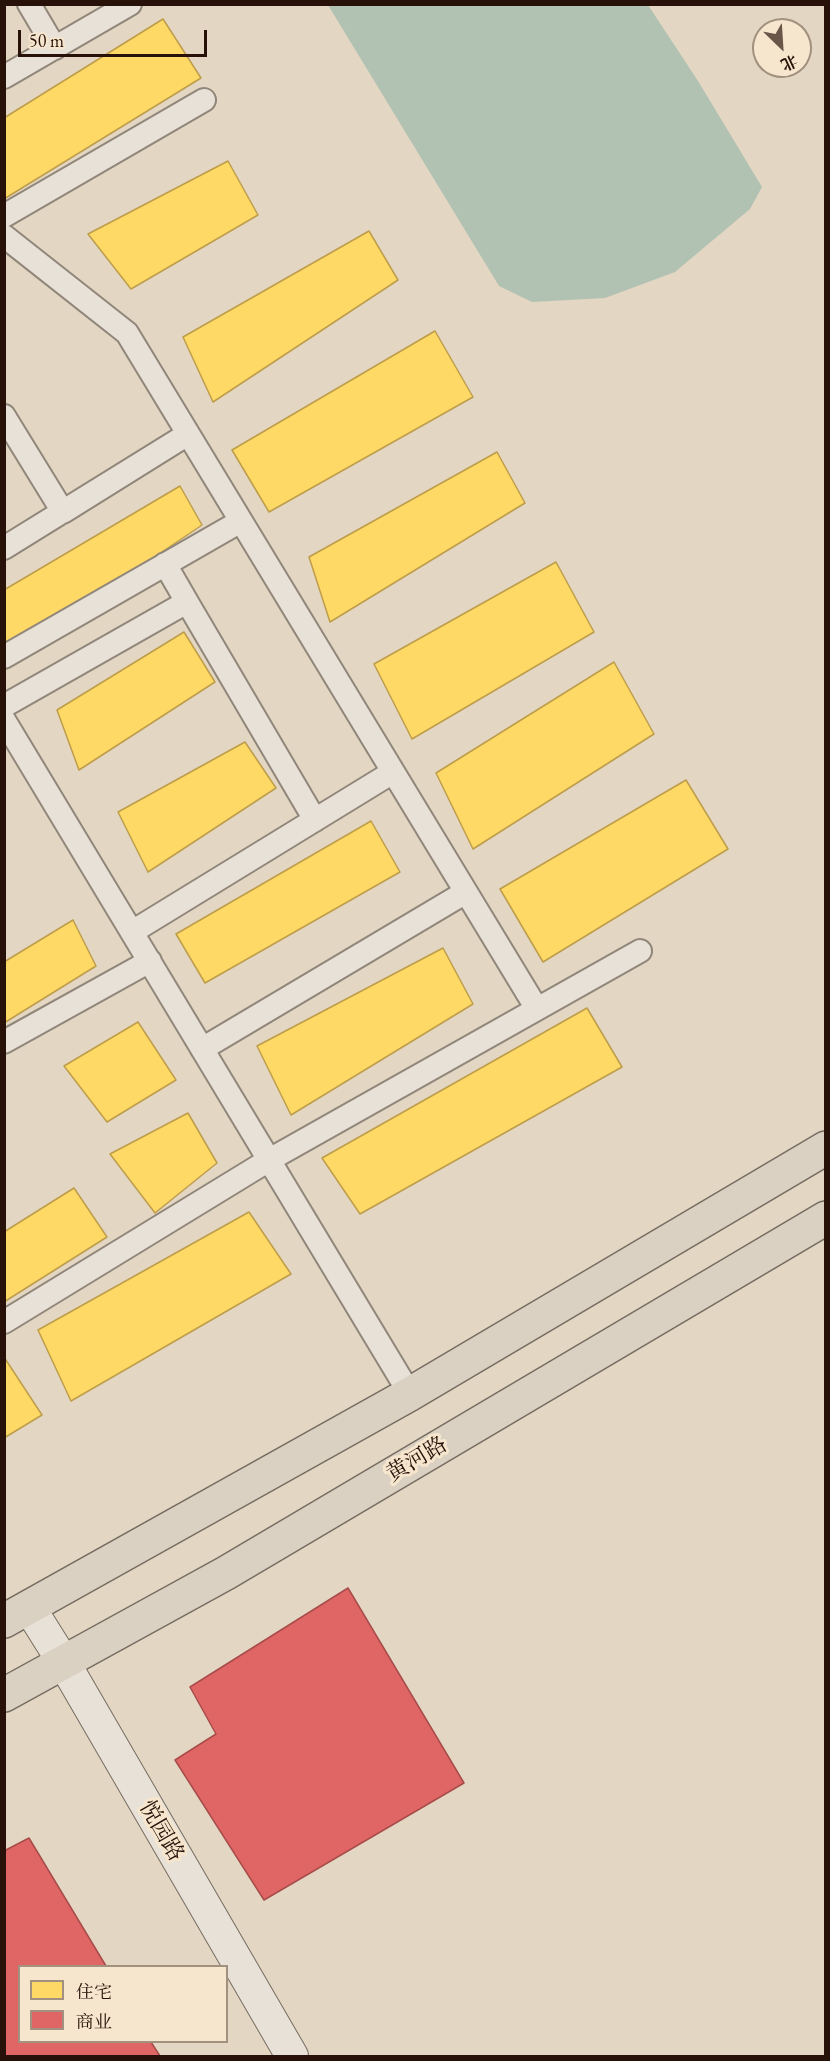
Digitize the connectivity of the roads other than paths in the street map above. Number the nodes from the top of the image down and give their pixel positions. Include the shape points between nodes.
1 (29, 4) edge
2 (130, 4) edge
3 (55, 48) junction
4 (4, 77) edge
5 (204, 100) dead end
6 (4, 216) edge
7 (4, 236) edge
8 (4, 416) edge
9 (188, 434) junction
10 (63, 512) junction
11 (241, 521) junction
12 (4, 548) edge
13 (165, 564) junction
14 (187, 602) junction
15 (4, 657) edge
16 (4, 706) edge
17 (4, 720) edge
18 (393, 772) junction
19 (315, 820) junction
20 (466, 892) junction
21 (132, 932) junction
22 (640, 951) dead end
23 (150, 961) junction
24 (537, 1009) junction
25 (4, 1042) edge
26 (202, 1049) junction
27 (825, 1148) edge
28 (269, 1160) junction
29 (825, 1218) edge
30 (4, 1322) edge
31 (410, 1394) junction
32 (17, 1614) edge
33 (64, 1663) junction
34 (4, 1695) edge
35 (292, 2056) edge

1 - 3 street
2 - 3 street
3 - 4 street
5 - 6 street
7 - 9 street via 127,333
8 - 10 street
9 - 10 street
9 - 11 street
10 - 12 street
11 - 13 street
11 - 18 street
13 - 14 street
13 - 15 street
14 - 16 street
14 - 19 street
17 - 21 street
18 - 19 street
18 - 20 street
19 - 21 street
20 - 24 street
20 - 26 street
21 - 23 street
22 - 24 street
23 - 25 street
23 - 26 street
24 - 28 street
26 - 28 street
27 - 31 main road
28 - 30 street
28 - 31 street
29 - 33 main road, 黄河路 via 226,1573
31 - 32 main road
32 - 33 street, 悦园路
33 - 34 main road, 黄河路
33 - 35 street, 悦园路

